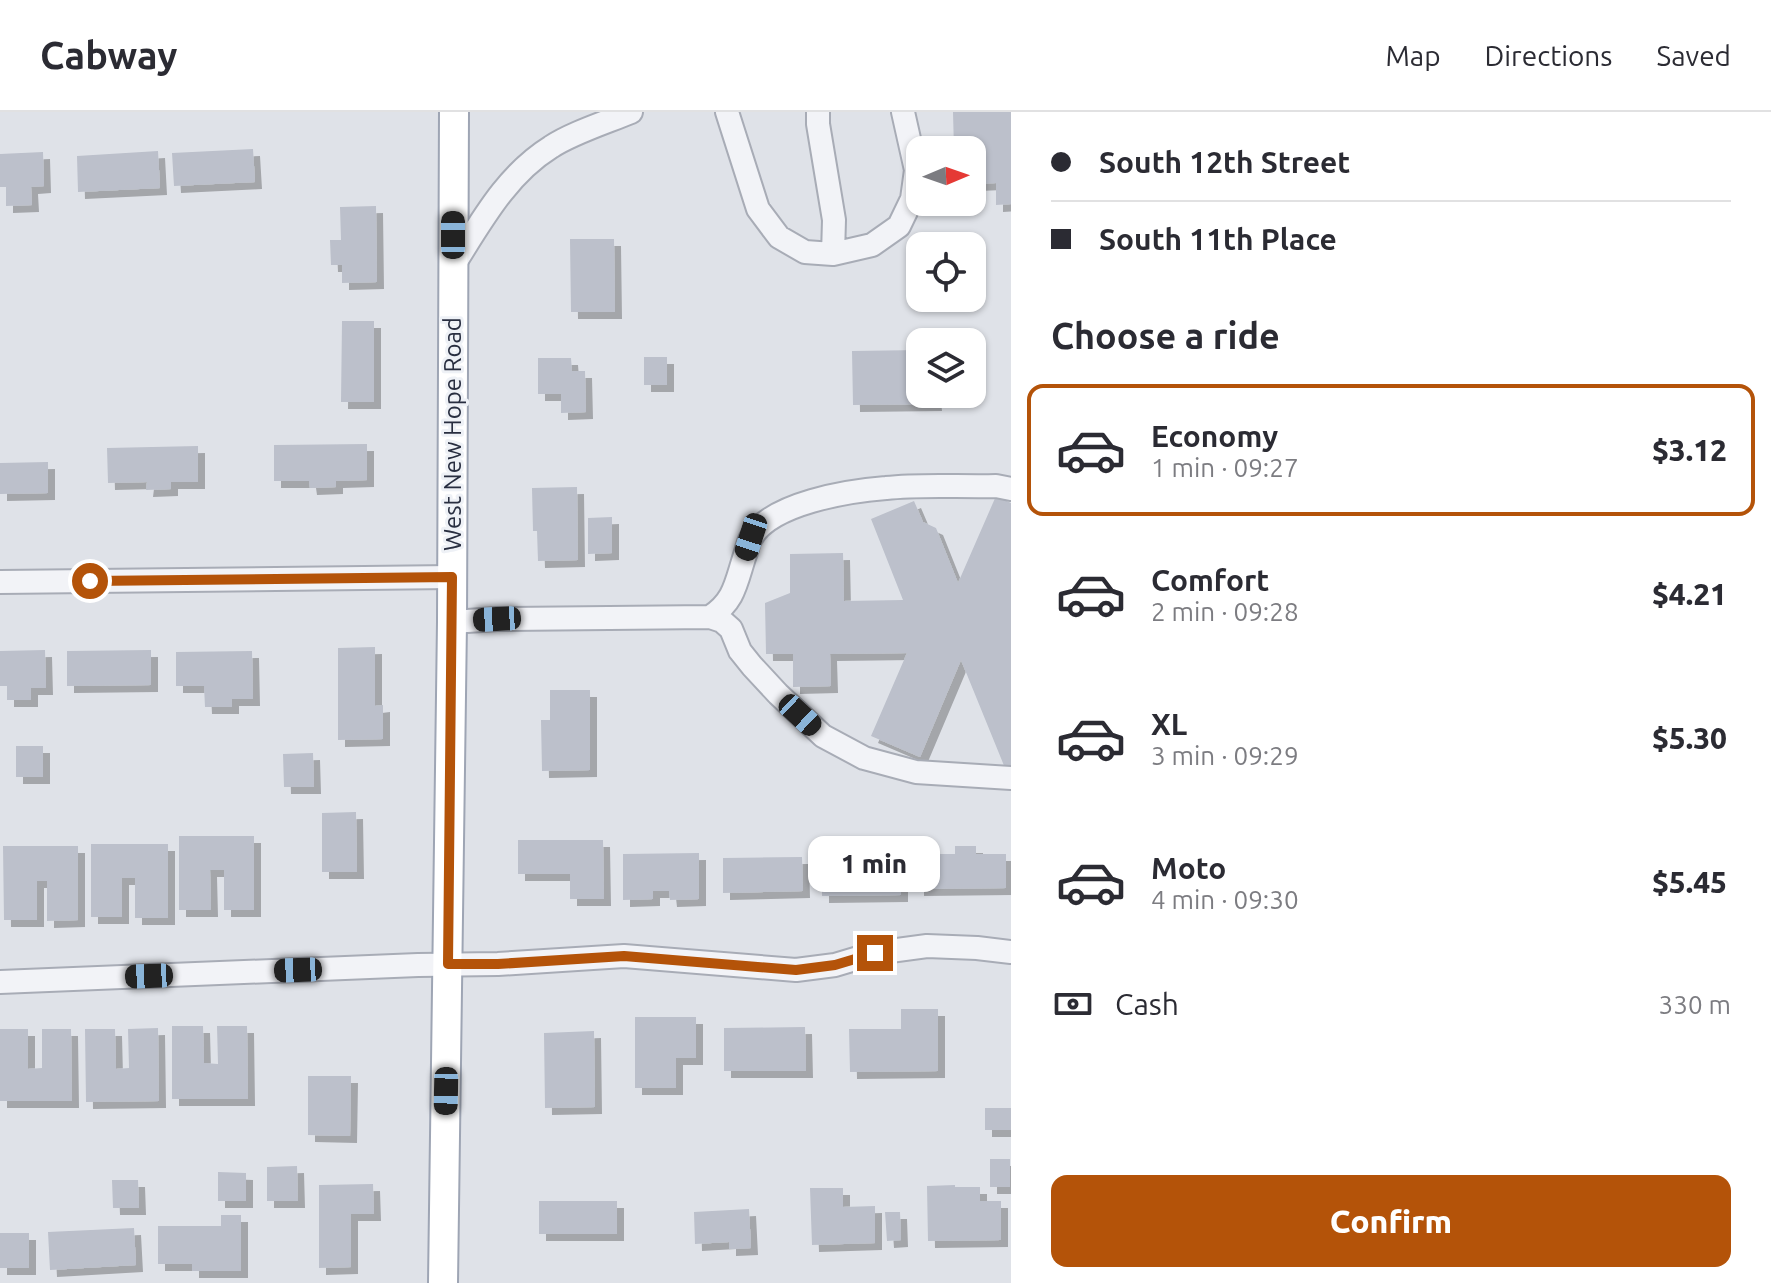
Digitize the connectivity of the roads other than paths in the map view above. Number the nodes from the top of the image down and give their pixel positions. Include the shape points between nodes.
1 (454, 112) edge
2 (631, 112) edge
3 (727, 112) edge
4 (818, 112) edge
5 (903, 112) edge
6 (833, 254) junction
7 (453, 266) junction
8 (1011, 489) edge
9 (452, 577) junction
10 (0, 582) edge
11 (710, 617) junction
12 (452, 622) junction
13 (1011, 778) edge
14 (1011, 952) edge
15 (448, 964) junction
16 (0, 982) edge
17 (443, 1283) edge

1 - 7 main road, West New Hope Road
2 - 7 street via 554,145 526,166 495,199
3 - 6 street via 758,209 772,228 805,252
4 - 6 street via 834,220
5 - 6 street via 916,170 906,212 899,226 872,245
7 - 9 main road, West New Hope Road
8 - 11 street via 886,488 788,508 751,537 730,600
9 - 10 street
9 - 12 main road, West New Hope Road
11 - 12 street
11 - 13 street via 731,629 752,666 823,736 864,758 916,772
12 - 15 main road, West New Hope Road
14 - 15 street via 927,946 796,970 624,956
15 - 16 street
15 - 17 main road, West New Hope Road

